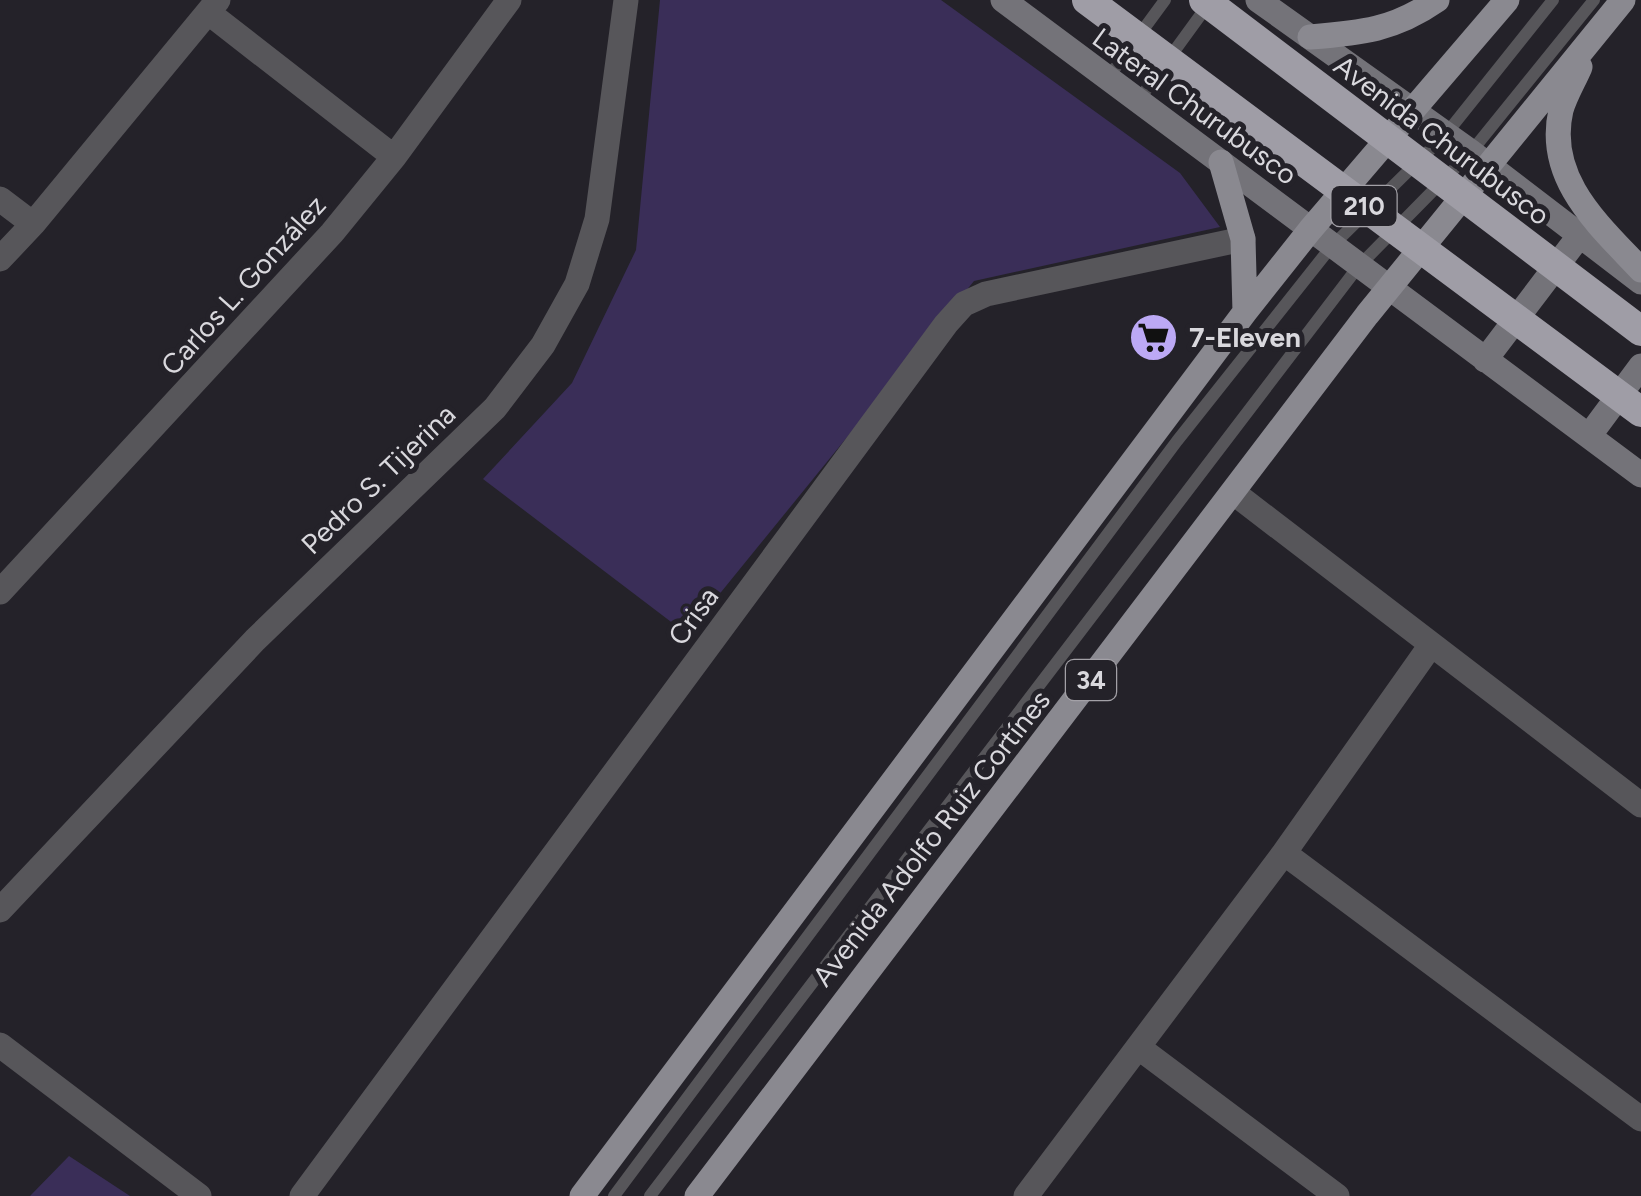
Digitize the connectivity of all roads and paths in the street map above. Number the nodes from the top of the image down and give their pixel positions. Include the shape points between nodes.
1 (509, 0) edge
2 (626, 0) edge
3 (1002, 0) edge
4 (1086, 0) edge
5 (1165, 0) edge
6 (1204, 0) edge
7 (1212, 0) edge
8 (1258, 0) edge
9 (1437, 0) edge
10 (1507, 0) edge
11 (1553, 0) edge
12 (1594, 0) edge
13 (1623, 0) edge
14 (213, 6) edge
15 (1310, 36) junction
16 (1592, 42) junction
17 (1107, 79) junction
18 (1138, 101) junction
19 (1412, 111) junction
20 (1446, 134) junction
21 (394, 157) junction
22 (1479, 159) junction
23 (1221, 162) junction
24 (0, 199) edge
25 (33, 224) junction
26 (1310, 230) junction
27 (1580, 235) junction
28 (1243, 239) junction
29 (1330, 247) junction
30 (0, 259) edge
31 (1358, 268) junction
32 (1641, 270) edge
33 (1641, 282) edge
34 (1389, 290) junction
35 (1246, 312) junction
36 (1641, 332) edge
37 (1486, 360) junction
38 (1641, 366) edge
39 (1641, 412) edge
40 (1589, 436) junction
41 (1641, 475) edge
42 (1234, 494) junction
43 (0, 592) edge
44 (1431, 645) junction
45 (1641, 804) edge
46 (1284, 853) junction
47 (0, 910) edge
48 (0, 1045) edge
49 (1138, 1046) junction
50 (1641, 1119) edge
51 (199, 1196) edge
52 (302, 1196) edge
53 (582, 1196) edge
54 (614, 1196) edge
55 (650, 1196) edge
56 (696, 1196) edge
57 (1026, 1196) edge
58 (1337, 1196) edge

1 - 21 street, Carlos L. González
2 - 47 street, Pedro S. Tijerina via 597,219 577,284 543,346 495,408 255,640
3 - 17 street, Lateral Churubusco
4 - 39 highway, 210
5 - 17 lane
6 - 36 highway, Avenida Churubusco / 210
7 - 18 lane
8 - 15 street
9 - 15 main road via 1410,19 1360,33
10 - 19 main road
11 - 20 lane
12 - 22 lane
13 - 16 main road, Avenida Adolfo Ruiz Cortínes / 34
14 - 21 street
14 - 25 street
15 - 19 street
16 - 22 main road, Avenida Adolfo Ruiz Cortínes / 34
16 - 32 main road via 1562,110 1558,143 1568,186
17 - 18 street, Lateral Churubusco
18 - 23 street, Lateral Churubusco
19 - 20 street
19 - 26 main road
20 - 22 street
20 - 29 lane
21 - 43 street, Carlos L. González via 332,233
22 - 27 street
22 - 31 lane
22 - 34 main road, Avenida Adolfo Ruiz Cortínes / 34
23 - 26 street, Lateral Churubusco
23 - 28 main road
24 - 25 street
25 - 30 street
26 - 29 street, Lateral Churubusco
26 - 35 main road
27 - 33 street
27 - 37 street
28 - 35 main road
28 - 52 street, Crisa via 964,304
29 - 31 street, Lateral Churubusco
29 - 54 lane via 1176,441
31 - 34 street, Lateral Churubusco
31 - 55 lane
34 - 37 street, Lateral Churubusco
34 - 42 main road, Avenida Adolfo Ruiz Cortínes / 34
35 - 53 main road
37 - 40 street, Lateral Churubusco
38 - 40 street
40 - 41 street, Lateral Churubusco
42 - 44 street
42 - 56 main road, Avenida Adolfo Ruiz Cortínes / 34
44 - 45 street
44 - 46 street
46 - 49 street
46 - 50 street
48 - 51 street
49 - 57 street
49 - 58 street

